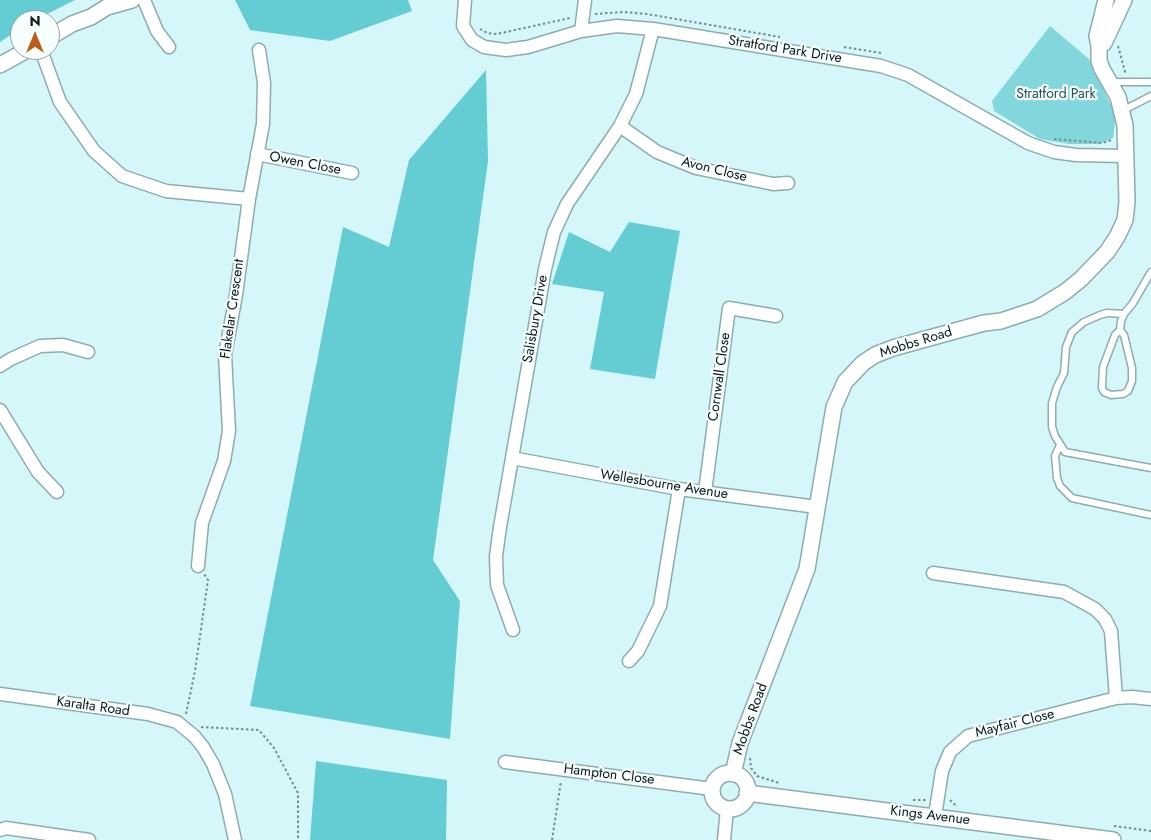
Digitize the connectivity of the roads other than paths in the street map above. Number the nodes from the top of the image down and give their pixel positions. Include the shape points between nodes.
1 (132, 0) edge
2 (144, 0) edge
3 (465, 0) edge
4 (585, 0) edge
5 (1106, 0) edge
6 (1124, 0) edge
7 (653, 29) junction
8 (581, 30) junction
9 (60, 31) edge
10 (1099, 46) junction
11 (169, 47) dead end
12 (259, 50) dead end
13 (45, 60) edge
14 (1109, 82) junction
15 (1151, 82) edge
16 (1151, 96) edge
17 (1122, 111) junction
18 (620, 126) junction
19 (257, 154) junction
20 (1125, 156) junction
21 (352, 173) dead end
22 (788, 183) dead end
23 (249, 199) junction
24 (1151, 272) edge
25 (1124, 314) junction
26 (776, 316) dead end
27 (1120, 330) junction
28 (88, 352) dead end
29 (0, 366) edge
30 (0, 410) edge
31 (1060, 445) junction
32 (512, 458) junction
33 (1151, 468) edge
34 (679, 489) junction
35 (57, 492) dead end
36 (705, 492) junction
37 (817, 507) junction
38 (1151, 514) edge
39 (198, 566) road end
40 (933, 573) dead end
41 (513, 630) dead end
42 (629, 661) dead end
43 (0, 694) edge
44 (1116, 698) junction
45 (1151, 699) edge
46 (506, 762) dead end
47 (732, 774) junction
48 (712, 788) junction
49 (747, 793) junction
50 (727, 809) junction
51 (936, 816) junction
52 (0, 830) edge
53 (1113, 833) edge
54 (231, 839) edge
55 (89, 840) edge
56 (724, 840) edge

1 - 9 street via 107,7
2 - 11 street via 157,31
3 - 8 street, Stratford Park Drive via 464,26 472,40 484,47 506,50 528,47
4 - 8 street
5 - 10 street, Mobbs Road via 1097,36
6 - 10 street via 1104,43
7 - 8 street, Stratford Park Drive via 616,26
7 - 18 street, Salisbury Drive via 636,94
7 - 20 street, Stratford Park Drive via 881,66 908,75 1028,143 1076,156
10 - 14 street, Mobbs Road via 1099,61
12 - 19 street, Flakelar Crescent via 264,83
13 - 23 street via 60,102 94,151 122,176 166,191
14 - 15 lane
14 - 17 street, Mobbs Road
16 - 17 lane
17 - 20 street, Mobbs Road
18 - 22 street, Avon Close via 657,152 696,168 774,184
18 - 32 street, Salisbury Drive via 567,204 554,232
19 - 21 street, Owen Close
19 - 23 street, Flakelar Crescent
20 - 37 street, Mobbs Road via 1125,220 1107,252 1070,288 1025,313 893,348 876,355 852,372 834,407
23 - 39 street, Flakelar Crescent via 225,355 229,431 224,461 202,523
24 - 25 lane
25 - 27 lane
25 - 31 lane via 1107,313 1092,319 1078,326 1068,338 1064,373 1050,412
26 - 36 street, Cornwall Close via 729,308
27 - 27 lane via 1114,335 1103,367 1102,388 1111,395 1123,394 1132,382 1132,368
28 - 29 street via 63,345 40,346
30 - 35 street via 38,472
31 - 33 lane via 1065,452
31 - 38 lane via 1055,456 1057,478 1072,498
32 - 34 street, Wellesbourne Avenue
32 - 41 street, Salisbury Drive via 496,556 497,585
34 - 36 street, Wellesbourne Avenue
34 - 42 street via 660,606 638,651
36 - 37 street, Wellesbourne Avenue
37 - 47 street, Mobbs Road via 805,574 740,743
40 - 44 street via 1064,592 1095,609 1106,619 1112,631
43 - 54 street, Karalta Road via 148,714 184,726 213,764 225,794
44 - 45 street, Mayfair Close
44 - 51 street, Mayfair Close via 968,736 950,752 942,771
46 - 48 street, Hampton Close
47 - 48 street via 722,775
47 - 49 street via 742,779
48 - 50 street via 714,800
49 - 50 street via 743,804
49 - 51 street, Kings Avenue
50 - 56 street
51 - 53 street, Kings Avenue
52 - 55 street via 6,828

